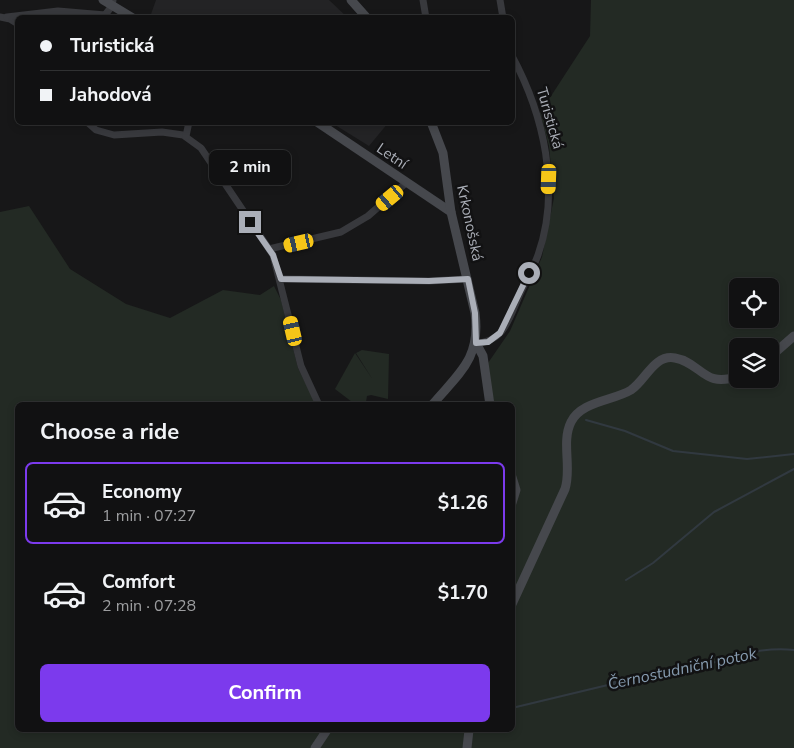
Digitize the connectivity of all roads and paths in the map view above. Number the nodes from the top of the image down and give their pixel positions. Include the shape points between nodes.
1 (103, 0) edge
2 (351, 0) edge
3 (423, 0) edge
4 (500, 0) edge
5 (112, 3) edge
6 (21, 15) edge
7 (105, 15) edge
8 (105, 15) edge
9 (129, 15) edge
10 (364, 15) edge
11 (426, 15) edge
12 (502, 15) edge
13 (3, 17) edge
14 (15, 23) edge
15 (515, 63) edge
16 (90, 125) edge
17 (188, 125) edge
18 (322, 125) edge
19 (432, 125) edge
20 (186, 136) junction
21 (406, 182) junction
22 (451, 212) junction
23 (269, 249) junction
24 (281, 279) junction
25 (468, 279) junction
26 (794, 336) edge
27 (476, 343) junction
28 (779, 349) edge
29 (729, 380) edge
30 (318, 402) edge
31 (435, 402) edge
32 (490, 402) edge
33 (515, 590) edge
34 (326, 732) edge
35 (469, 732) edge
36 (315, 748) edge
37 (466, 748) edge

1 - 5 street
2 - 10 street
3 - 11 street
4 - 12 street
5 - 8 street
5 - 9 street
6 - 7 street via 58,11
13 - 14 street
15 - 27 street, Turistická via 531,98 548,163 549,207 538,256 504,328 488,342
16 - 20 street via 114,135 162,132
17 - 20 street
18 - 21 street, Letní
19 - 22 street, Krkonošská via 443,153
20 - 23 street via 201,148
21 - 22 street, Letní
21 - 23 street via 368,216 341,232
22 - 25 street, Krkonošská
23 - 24 street
24 - 25 street
24 - 30 street via 301,366
25 - 27 street, Krkonošská via 475,313
26 - 28 street
27 - 31 street, Krkonošská via 469,361
27 - 32 street via 483,356
29 - 33 street via 714,380 680,359 668,358 654,365 632,389 577,414 568,430 565,489
34 - 36 street
35 - 37 street

